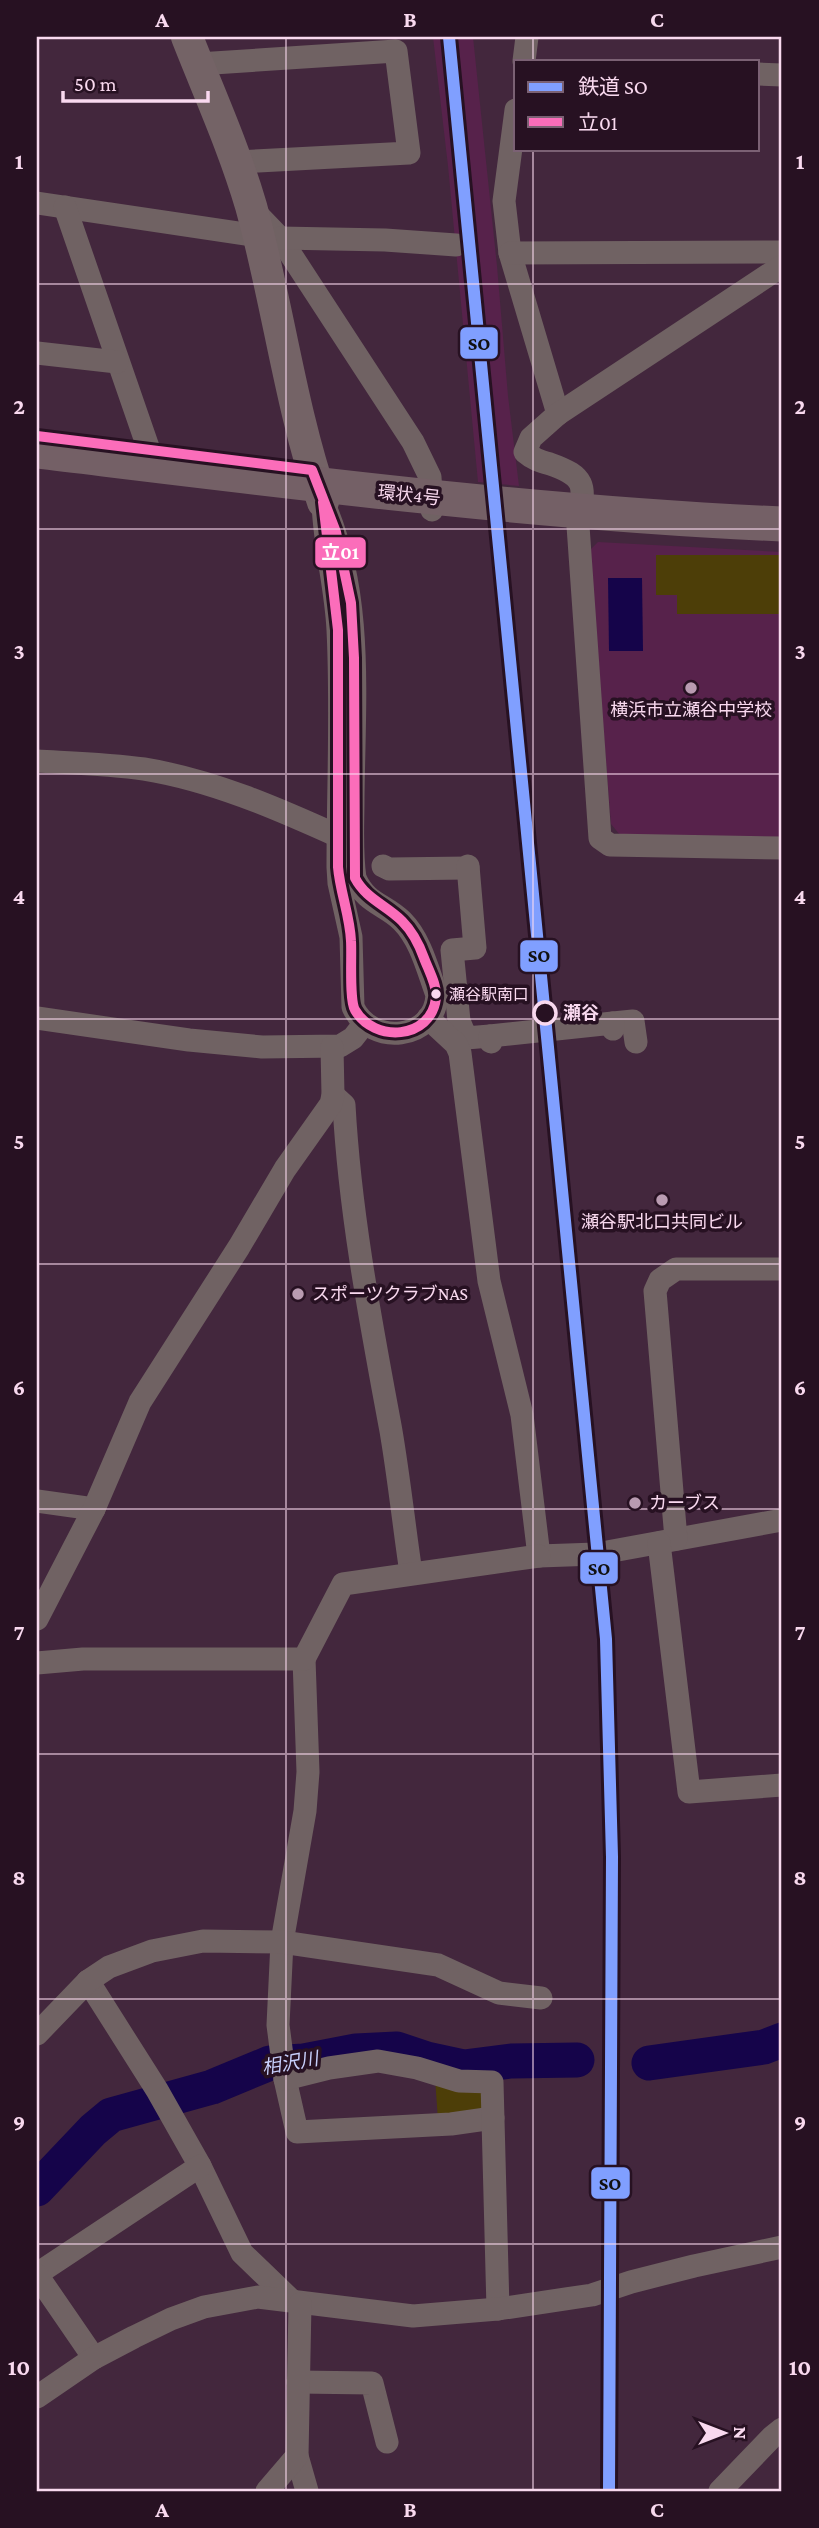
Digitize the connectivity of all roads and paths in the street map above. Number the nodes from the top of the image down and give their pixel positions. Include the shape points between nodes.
1 (527, 37) edge
2 (192, 50) edge
3 (524, 60) edge
4 (760, 74) edge
5 (782, 75) edge
6 (514, 125) edge
7 (237, 162) junction
8 (37, 203) edge
9 (65, 207) junction
10 (263, 228) junction
11 (456, 245) dead end
12 (782, 252) edge
13 (510, 253) junction
14 (782, 266) edge
15 (37, 353) edge
16 (117, 362) junction
17 (558, 414) junction
18 (149, 450) dead end
19 (37, 451) edge
20 (323, 502) junction
21 (432, 513) dead end
22 (782, 524) edge
23 (37, 761) edge
24 (338, 836) junction
25 (782, 848) edge
26 (383, 866) dead end
27 (396, 916) junction
28 (351, 937) junction
29 (37, 1018) edge
30 (428, 1018) junction
31 (364, 1024) junction
32 (636, 1042) dead end
33 (332, 1047) junction
34 (334, 1095) junction
35 (782, 1269) edge
36 (37, 1501) edge
37 (94, 1509) junction
38 (782, 1520) edge
39 (667, 1541) junction
40 (539, 1556) junction
41 (411, 1573) junction
42 (37, 1619) edge
43 (304, 1659) junction
44 (37, 1663) edge
45 (782, 1785) edge
46 (282, 1942) junction
47 (88, 1982) junction
48 (541, 1998) dead end
49 (37, 2034) edge
50 (283, 2069) junction
51 (493, 2118) junction
52 (200, 2166) junction
53 (782, 2247) edge
54 (37, 2274) edge
55 (296, 2303) junction
56 (498, 2309) junction
57 (94, 2358) junction
58 (298, 2382) junction
59 (37, 2397) edge
60 (782, 2430) edge
61 (387, 2442) dead end
62 (297, 2456) junction
63 (267, 2491) edge
64 (307, 2491) edge
65 (720, 2491) edge

1 - 3 street
2 - 7 street
2 - 7 street via 396,51 409,153
4 - 5 street
6 - 13 street via 504,201
7 - 10 street
8 - 9 street
9 - 10 street
9 - 16 street
10 - 11 street
10 - 20 street via 308,458
10 - 21 street via 413,442 432,483
12 - 13 street
13 - 17 street
14 - 17 street
15 - 16 street
16 - 18 street
17 - 25 street via 531,438 525,452 534,460 574,473 581,482 578,526 600,838 610,845
19 - 22 main road, 環状4号, bridge via 587,513
20 - 24 street via 338,630
20 - 27 street via 336,532 353,627 355,878 365,896
23 - 24 street via 144,769 194,780
24 - 28 street via 339,883
26 - 32 street via 468,867 475,948 452,950 466,1038 633,1021
27 - 28 street via 367,918
27 - 30 street via 417,943 437,995
28 - 31 street via 353,1007
29 - 33 street via 226,1044
30 - 31 street via 409,1032 395,1034
30 - 40 street via 460,1053 489,1281 522,1415
31 - 33 street via 347,1043
33 - 34 street
34 - 37 street via 141,1402
34 - 41 street via 344,1105 354,1214
35 - 39 street via 676,1269 660,1280 655,1291
36 - 37 street
37 - 42 street
38 - 39 street
39 - 40 street via 596,1554
39 - 45 street via 689,1792
40 - 41 street
41 - 43 street via 344,1584
43 - 44 street
43 - 46 street via 305,1811
46 - 47 street via 203,1941 152,1951
46 - 48 street via 438,1965 499,1993
46 - 50 street via 278,2025
47 - 49 street
47 - 52 street
50 - 51 street via 378,2061 459,2081 492,2082
50 - 51 street via 297,2132
51 - 56 street
52 - 54 street
52 - 55 street via 242,2253
53 - 56 street via 592,2295
54 - 57 street
55 - 56 street via 413,2316
55 - 57 street via 258,2297 204,2307
55 - 58 street
57 - 59 street
58 - 61 street via 372,2383
58 - 62 street
60 - 65 street
62 - 63 street
62 - 64 street

